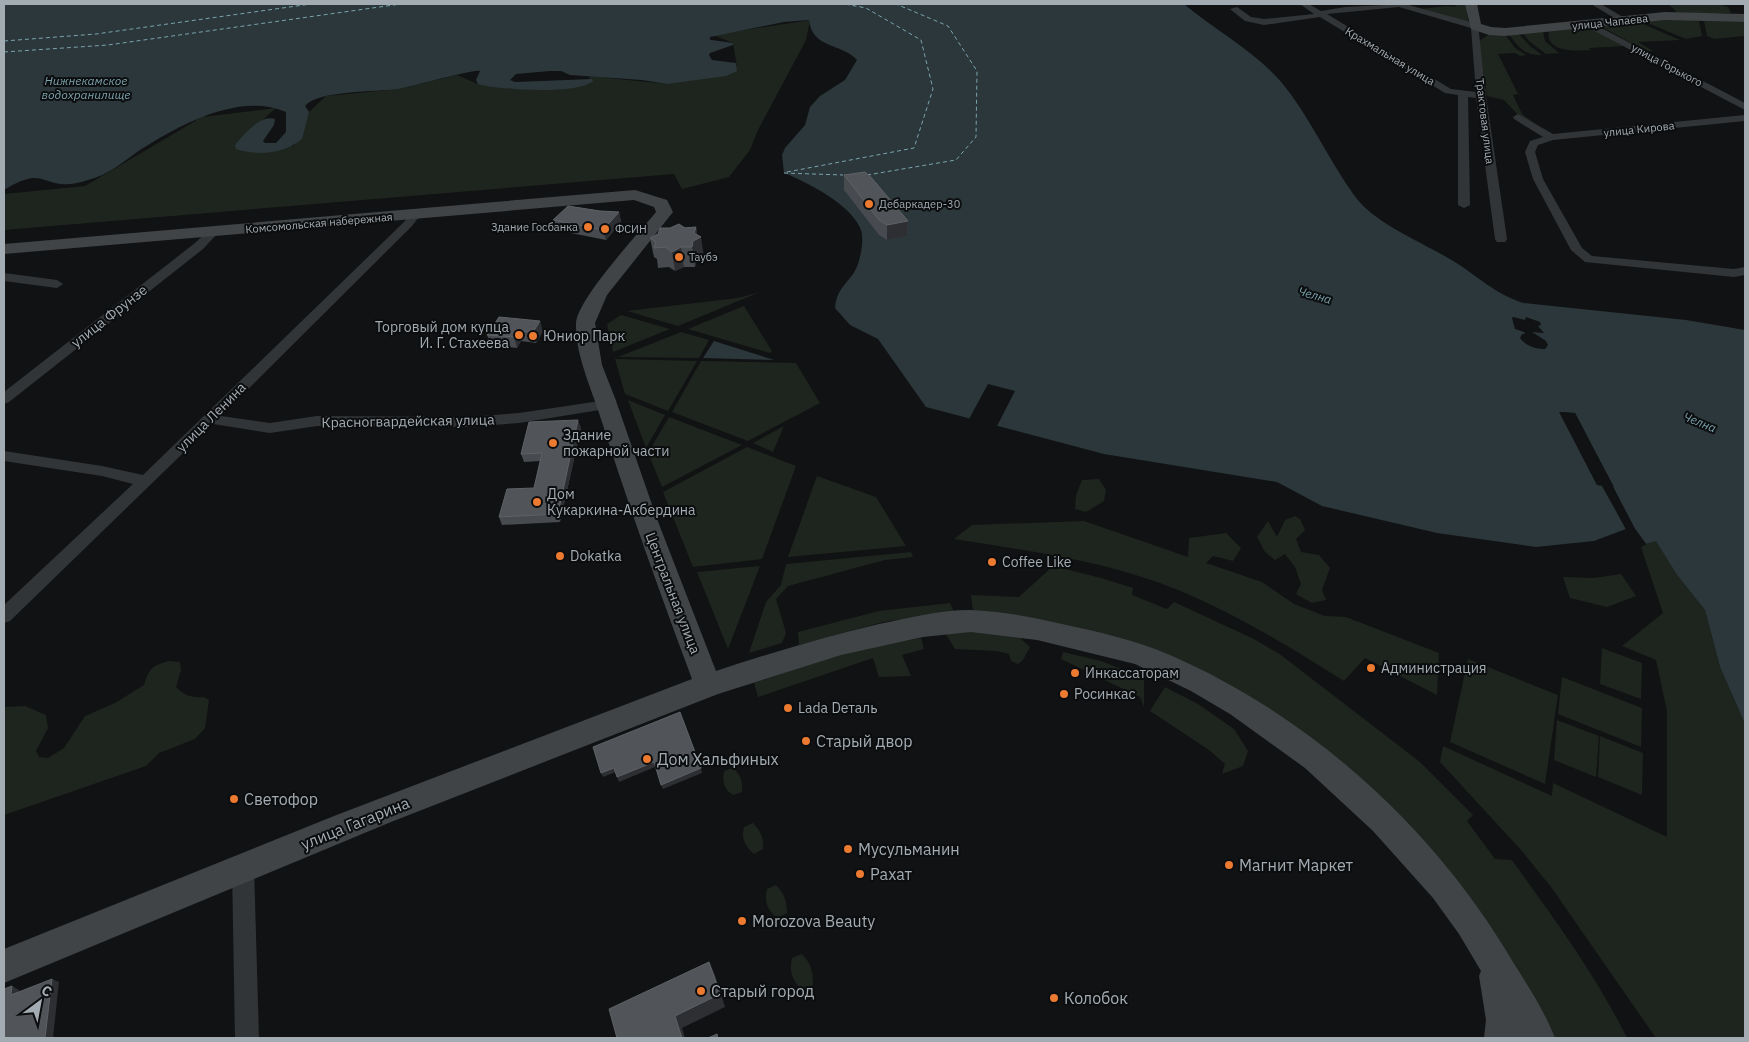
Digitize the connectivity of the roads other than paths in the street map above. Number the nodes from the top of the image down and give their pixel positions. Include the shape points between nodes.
1 (1304, 4) edge
2 (1398, 4) edge
3 (1471, 4) edge
4 (1595, 4) edge
5 (1234, 9) dead end
6 (1321, 14) junction
7 (1745, 18) edge
8 (1624, 20) junction
9 (1588, 24) junction
10 (1475, 26) junction
11 (1463, 93) junction
12 (1481, 96) junction
13 (1745, 107) edge
14 (1518, 117) dead end
15 (1745, 118) edge
16 (1552, 137) junction
17 (1534, 143) joint
18 (635, 194) joint
19 (1464, 205) dead end
20 (414, 214) junction
21 (213, 232) junction
22 (1501, 239) dead end
23 (4, 249) edge
24 (1740, 272) edge
25 (4, 277) edge
26 (57, 284) dead end
27 (4, 399) edge
28 (607, 405) junction
29 (209, 419) junction
30 (4, 456) edge
31 (146, 481) junction
32 (4, 616) edge
33 (708, 686) junction
34 (243, 867) junction
35 (1493, 959) junction
36 (4, 966) edge
37 (247, 1038) edge
38 (1502, 1038) edge
39 (1537, 1038) edge

1 - 6 street, Крахмальная улица
2 - 6 street
2 - 10 street
3 - 10 street, Трактовая улица
4 - 8 street
5 - 6 street via 1248,19 1264,22
6 - 11 street, Крахмальная улица via 1448,91
7 - 8 street, улица Чапаева via 1665,16
8 - 9 street, улица Чапаева
9 - 10 street, улица Чапаева via 1505,32
9 - 13 street, улица Горького
10 - 12 street, Трактовая улица
11 - 12 street, Крахмальная улица
11 - 19 street
12 - 22 street, Трактовая улица
14 - 16 street
15 - 16 street, улица Кирова
16 - 17 street, улица Кирова
17 - 24 street via 1530,152 1538,179 1582,255 1589,259
18 - 20 street, Комсомольская набережная
18 - 28 street, Центральная улица via 661,204 665,212 598,294 585,320 592,364
20 - 21 street, Комсомольская набережная
20 - 29 street, улица Ленина via 408,224
21 - 23 street, Комсомольская набережная
21 - 27 street, улица Фрунзе
25 - 26 street
28 - 29 street, Красногвардейская улица via 468,422 317,421 270,428
28 - 33 street, Центральная улица via 645,519
29 - 31 street, улица Ленина
30 - 31 street
31 - 32 street, улица Ленина
33 - 34 street, улица Гагарина
33 - 35 street, улица Гагарина via 843,643 910,628 971,621 1034,628 1084,639 1158,662 1229,698 1301,747 1392,828 1446,890
34 - 36 street, улица Гагарина
34 - 37 street
35 - 38 street via 1504,1020
35 - 39 street, улица Гагарина

